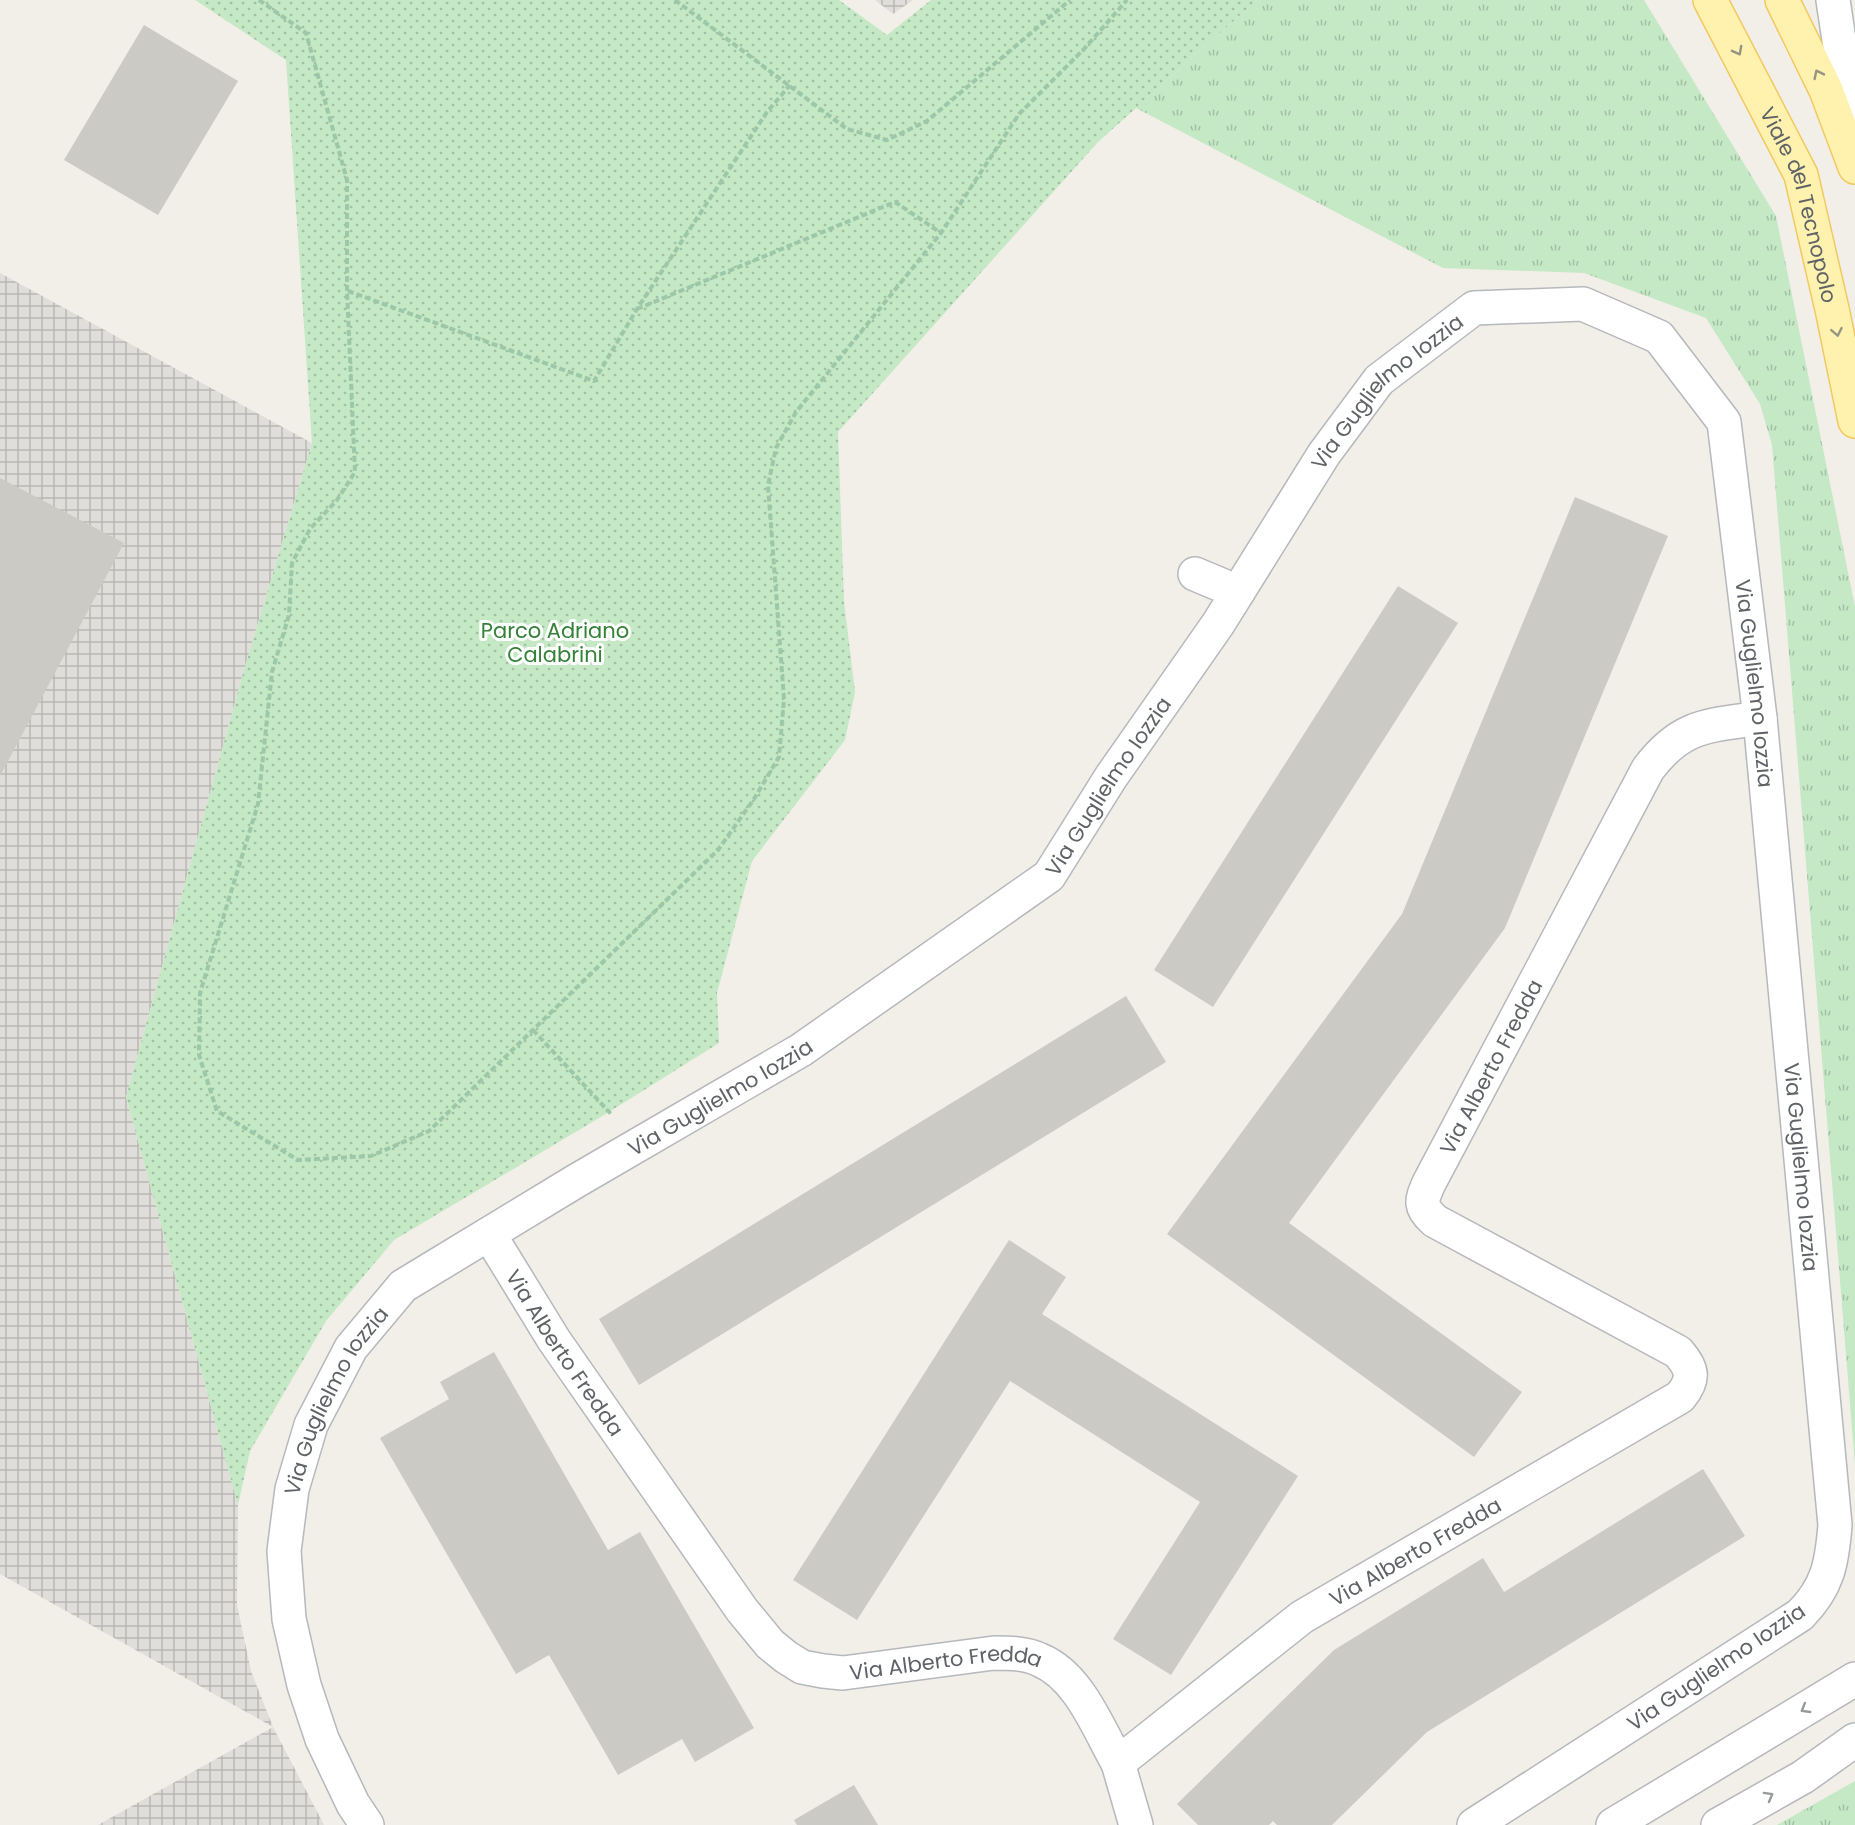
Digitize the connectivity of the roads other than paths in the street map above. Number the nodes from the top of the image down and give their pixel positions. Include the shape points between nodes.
1 (1710, 0) edge
2 (1782, 0) edge
3 (1833, 0) edge
4 (1855, 148) edge
5 (1855, 167) edge
6 (1855, 421) edge
7 (1196, 574) dead end
8 (1238, 592) junction
9 (1760, 718) junction
10 (489, 1234) junction
11 (1855, 1679) edge
12 (1855, 1740) edge
13 (1118, 1763) junction
14 (367, 1825) edge
15 (1136, 1825) edge
16 (1474, 1825) edge
17 (1613, 1825) edge
18 (1718, 1825) edge

1 -> 6 main road, Viale del Tecnopolo via 1801,175
5 -> 2 main road via 1826,90
3 - 4 street
7 - 8 street
8 - 9 street, Via Guglielmo Iozzia via 1324,454 1379,380 1474,308 1583,304 1659,337 1725,422
8 - 10 street, Via Guglielmo Iozzia via 1048,876 801,1050
9 - 13 street, Via Alberto Fredda via 1702,726 1673,741 1648,769 1422,1200 1426,1214 1436,1221 1678,1352 1691,1375 1687,1388 1680,1397 1302,1617
9 - 16 street, Via Guglielmo Iozzia via 1835,1525 1830,1570 1818,1594 1800,1615
10 - 13 street, Via Alberto Fredda via 554,1340 742,1610 770,1644 802,1666 843,1673 994,1653 1039,1659 1074,1685
10 - 14 street, Via Guglielmo Iozzia via 403,1286 351,1348 311,1425 292,1488 284,1551 289,1619 304,1685 322,1739
11 -> 17 street
18 -> 12 street via 1803,1777
13 - 15 street

